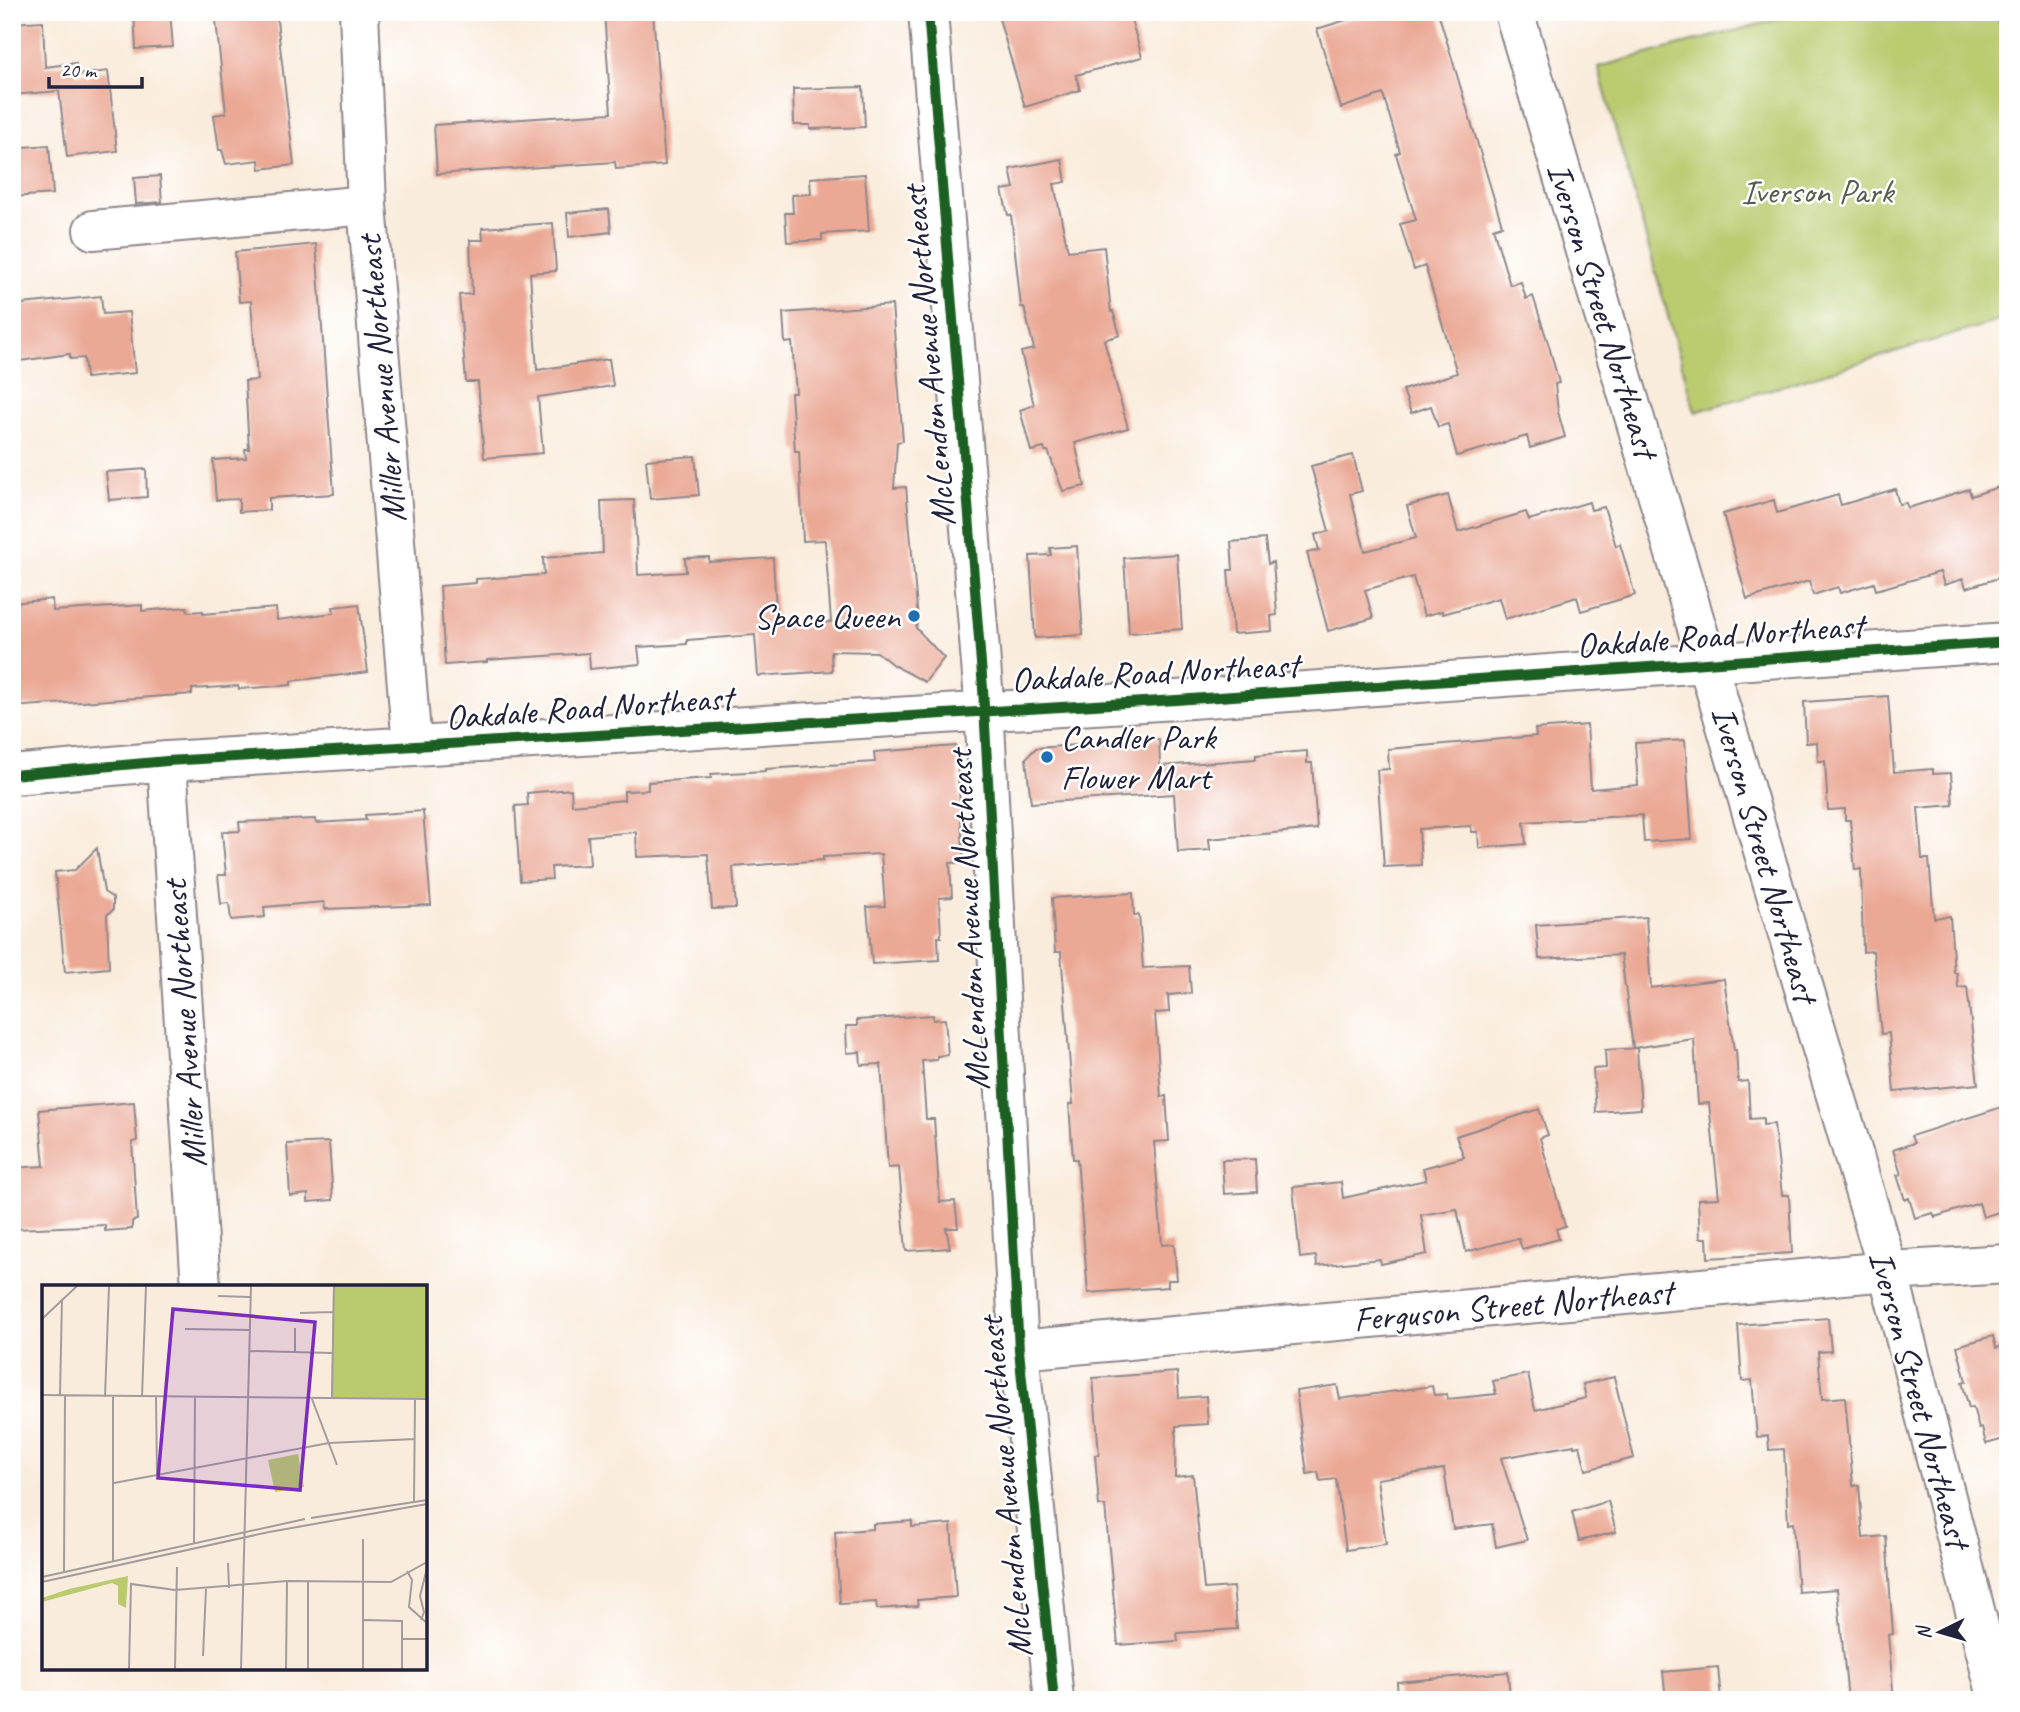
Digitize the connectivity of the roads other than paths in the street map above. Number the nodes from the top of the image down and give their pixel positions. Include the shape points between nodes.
1 (359, 12) edge
2 (928, 12) edge
3 (1514, 12) edge
4 (367, 205) junction
5 (93, 230) dead end
6 (2008, 642) edge
7 (1708, 663) junction
8 (985, 710) junction
9 (412, 746) junction
10 (167, 761) junction
11 (12, 775) edge
12 (2008, 1264) edge
13 (1888, 1271) junction
14 (201, 1285) edge
15 (1019, 1350) junction
16 (1054, 1700) edge
17 (1998, 1700) edge

1 - 4 street, Miller Avenue Northeast
2 - 8 street, McLendon Avenue Northeast
3 - 7 street, Iverson Street Northeast
4 - 5 street
4 - 9 street, Miller Avenue Northeast
6 - 7 street, Oakdale Road Northeast
7 - 8 street, Oakdale Road Northeast
7 - 13 street, Iverson Street Northeast
8 - 9 street, Oakdale Road Northeast
8 - 15 street, McLendon Avenue Northeast
9 - 10 street, Oakdale Road Northeast
10 - 11 street, Oakdale Road Northeast
10 - 14 street, Miller Avenue Northeast
12 - 13 street, Ferguson Street Northeast
13 - 15 street, Ferguson Street Northeast
13 - 17 street, Iverson Street Northeast
15 - 16 street, McLendon Avenue Northeast

